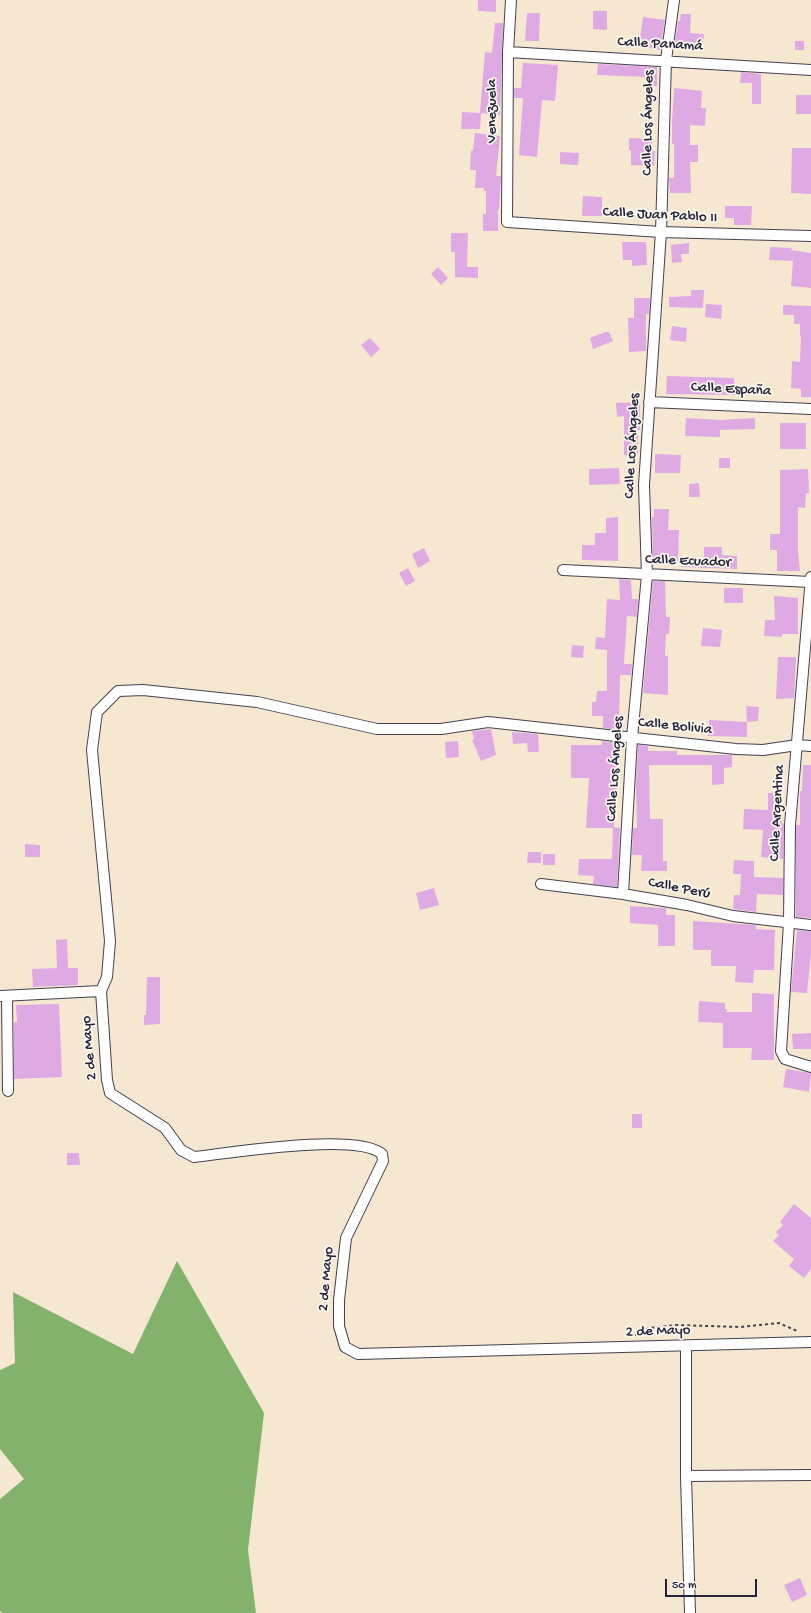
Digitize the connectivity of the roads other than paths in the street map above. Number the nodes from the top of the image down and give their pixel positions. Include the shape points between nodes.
1 (511, 0) edge
2 (674, 0) edge
3 (508, 52) junction
4 (666, 60) junction
5 (811, 70) edge
6 (507, 222) joint
7 (661, 232) junction
8 (811, 236) edge
9 (649, 402) junction
10 (811, 409) edge
11 (563, 570) dead end
12 (647, 575) junction
13 (811, 578) edge
14 (811, 582) edge
15 (632, 738) junction
16 (797, 745) junction
17 (811, 746) edge
18 (541, 884) dead end
19 (623, 894) junction
20 (789, 923) junction
21 (811, 925) edge
22 (101, 991) junction
23 (4, 996) edge
24 (811, 1067) edge
25 (8, 1091) dead end
26 (811, 1342) edge
27 (686, 1346) junction
28 (811, 1475) edge
29 (686, 1476) junction
30 (690, 1613) edge

1 - 3 street, Venezuela
2 - 4 street, Calle Los Ángeles
3 - 4 street, Calle Panamá
3 - 6 street, Venezuela
4 - 5 street, Calle Panamá
4 - 7 street, Calle Los Ángeles
6 - 7 street, Calle Juan Pablo II
7 - 8 street, Calle Juan Pablo II
7 - 9 street, Calle Los Ángeles
9 - 10 street, Calle España
9 - 12 street, Calle Los Ángeles via 644,485
11 - 12 street, Calle Ecuador
12 - 14 street, Calle Ecuador
12 - 15 street, Calle Los Ángeles
13 - 14 street, Calle Argentina
14 - 16 street, Calle Argentina
15 - 16 street, Calle Bolivia via 763,750
15 - 19 street, Calle Los Ángeles
15 - 22 street, Calle Bolivia via 488,722 441,729 378,729 257,702 143,690 118,691 97,712 92,750 110,941 107,978
16 - 17 street, Calle Bolivia
16 - 20 street, Calle Argentina via 790,825
18 - 19 street, Calle Perú
19 - 20 street, Calle Perú via 733,916
20 - 21 street, Calle Perú
20 - 24 street, Calle Argentina via 781,1051 785,1059
22 - 23 street
22 - 27 street, 2 de Mayo via 110,1093 165,1128 180,1150 186,1154 194,1157 300,1144 354,1146 376,1149 382,1154 383,1161 346,1238 338,1300 338,1326 345,1347 358,1354
23 - 25 street
26 - 27 street, 2 de Mayo
27 - 29 street
28 - 29 street
29 - 30 street

